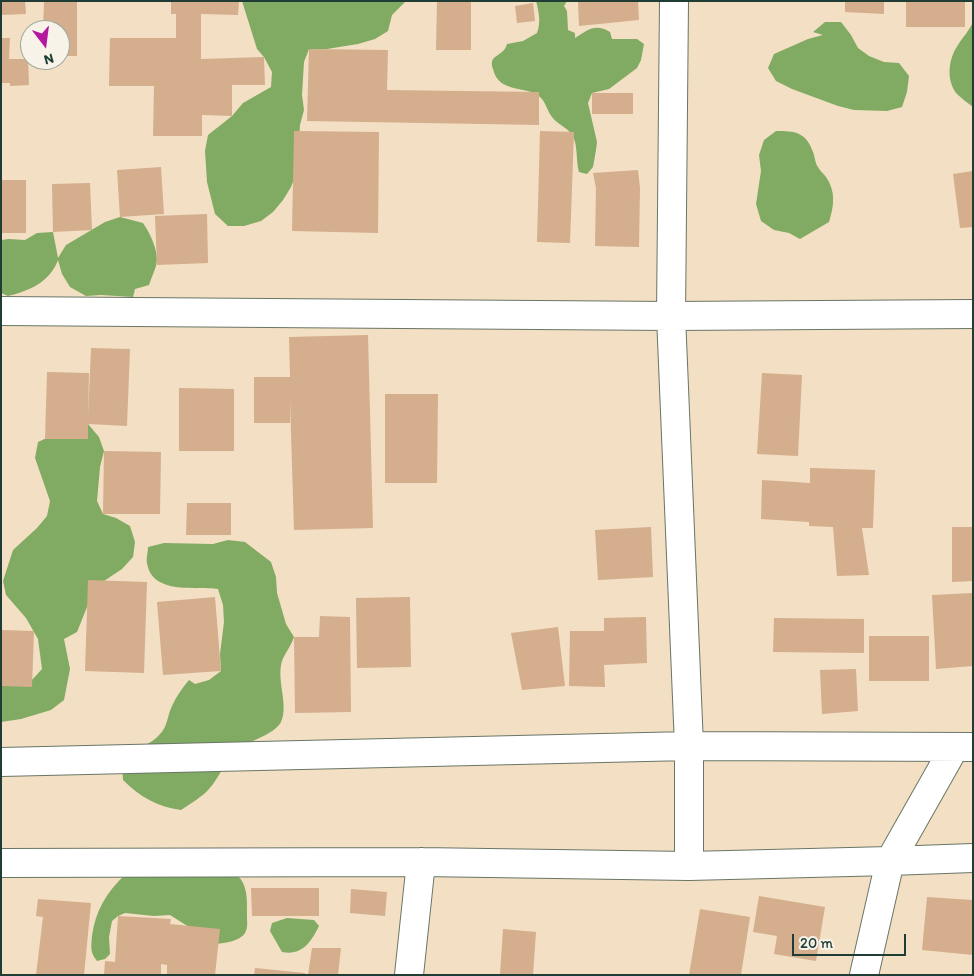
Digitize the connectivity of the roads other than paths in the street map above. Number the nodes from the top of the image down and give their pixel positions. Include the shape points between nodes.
1 (674, 1) edge
2 (1, 310) edge
3 (973, 314) edge
4 (671, 316) junction
5 (689, 746) junction
6 (964, 748) edge
7 (1, 762) edge
8 (973, 858) edge
9 (890, 861) junction
10 (421, 862) junction
11 (1, 864) edge
12 (689, 866) junction
13 (409, 975) edge
14 (864, 975) edge

1 - 4 street
2 - 4 street
3 - 4 street
4 - 5 street
5 - 6 street
5 - 7 street
5 - 12 street
6 - 9 street
8 - 9 street
9 - 12 street
9 - 14 street
10 - 11 street
10 - 12 street
10 - 13 street

